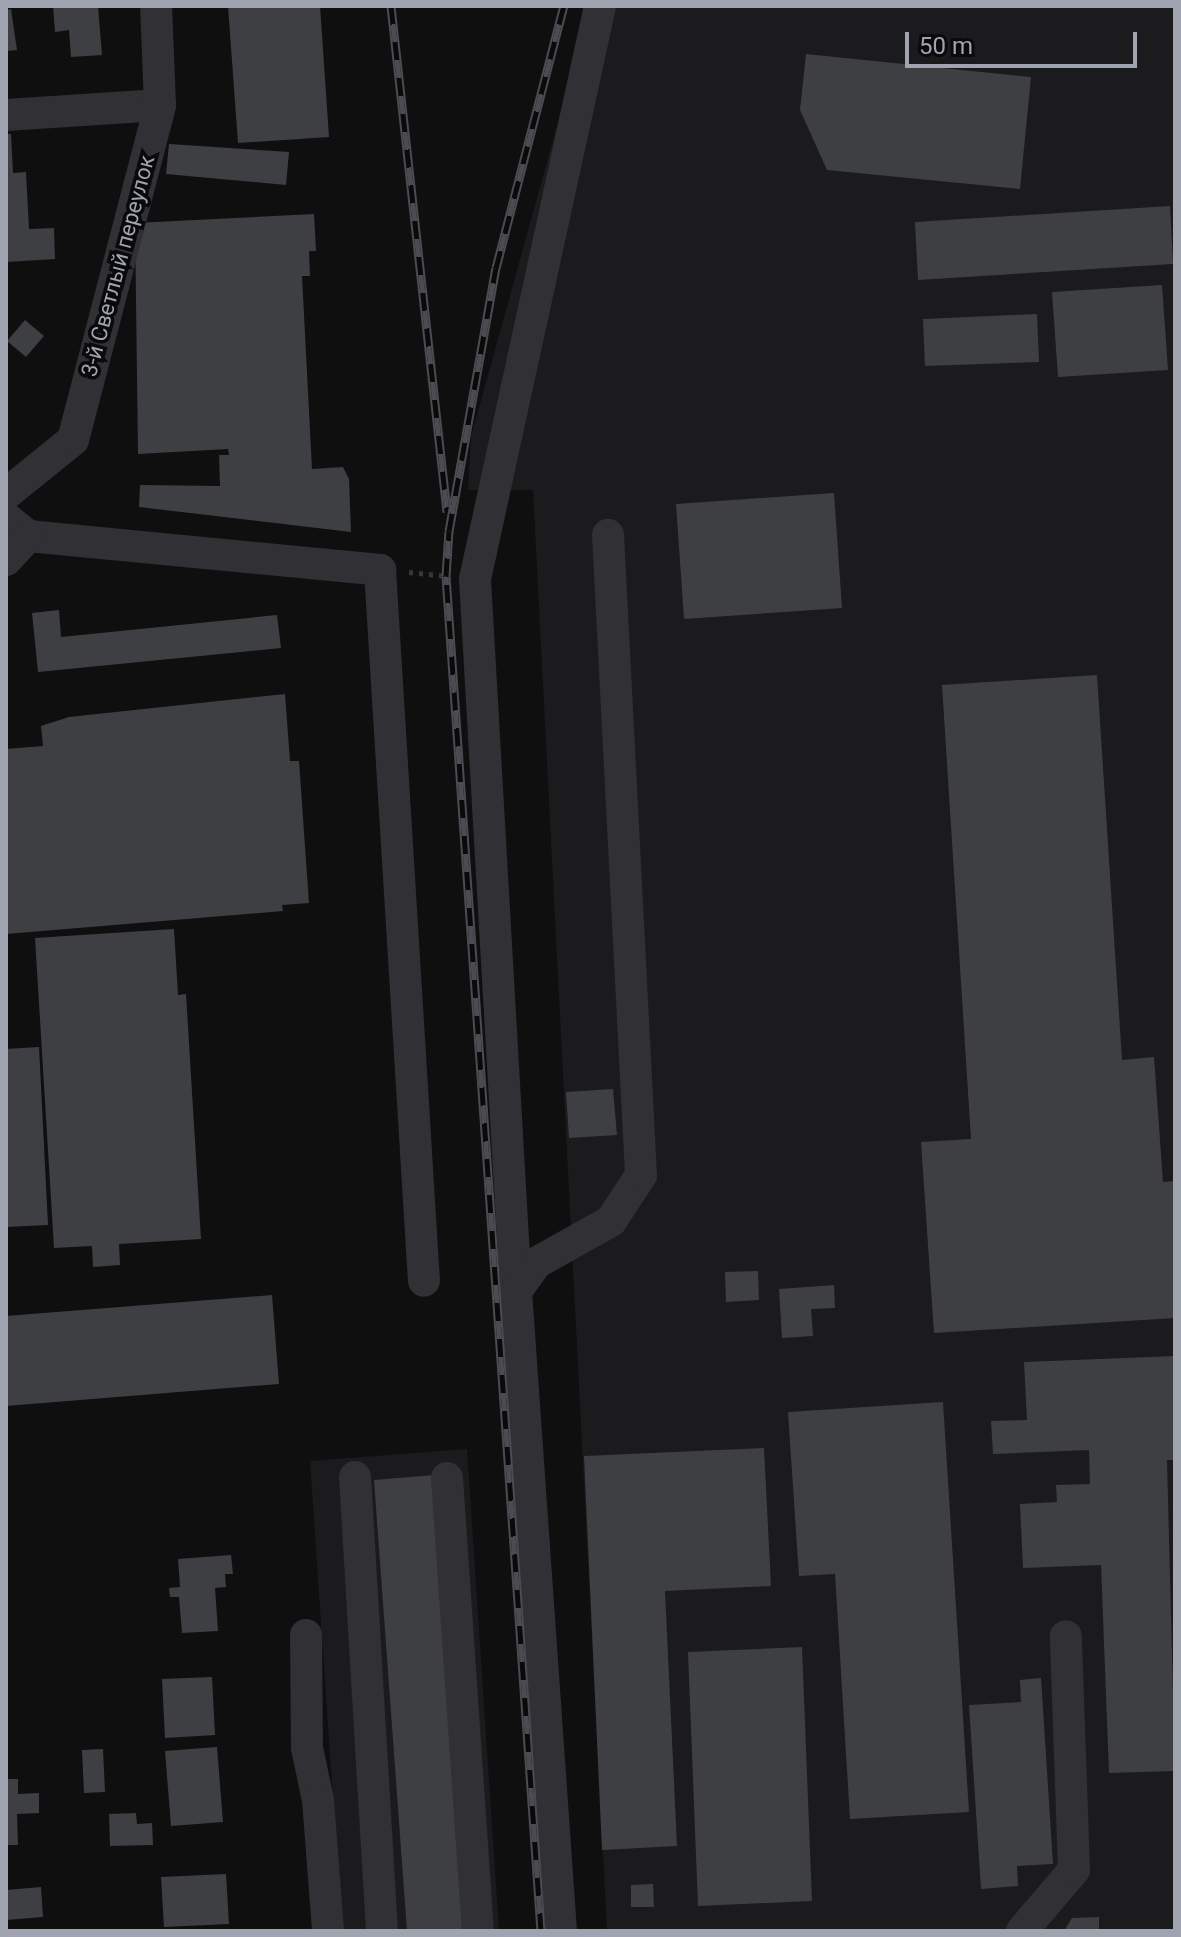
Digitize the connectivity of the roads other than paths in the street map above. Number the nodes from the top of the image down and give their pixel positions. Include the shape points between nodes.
1 (156, 6) edge
2 (600, 6) edge
3 (160, 105) junction
4 (6, 115) edge
5 (6, 494) edge
6 (17, 527) edge
7 (608, 535) dead end
8 (6, 560) edge
9 (424, 1281) dead end
10 (516, 1291) junction
11 (355, 1477) dead end
12 (447, 1478) dead end
13 (306, 1635) dead end
14 (1066, 1636) dead end
15 (328, 1931) edge
16 (382, 1931) edge
17 (478, 1931) edge
18 (561, 1931) edge
19 (1022, 1931) edge

1 - 3 street, 3-й Светлый переулок
2 - 10 street via 475,579
3 - 4 street
3 - 5 street, 3-й Светлый переулок via 73,440
6 - 8 street
6 - 9 street via 380,570
7 - 10 street via 641,1175 611,1221 536,1263
10 - 18 street
11 - 16 street
12 - 17 street
13 - 15 street via 307,1748 318,1800
14 - 19 street via 1074,1870

